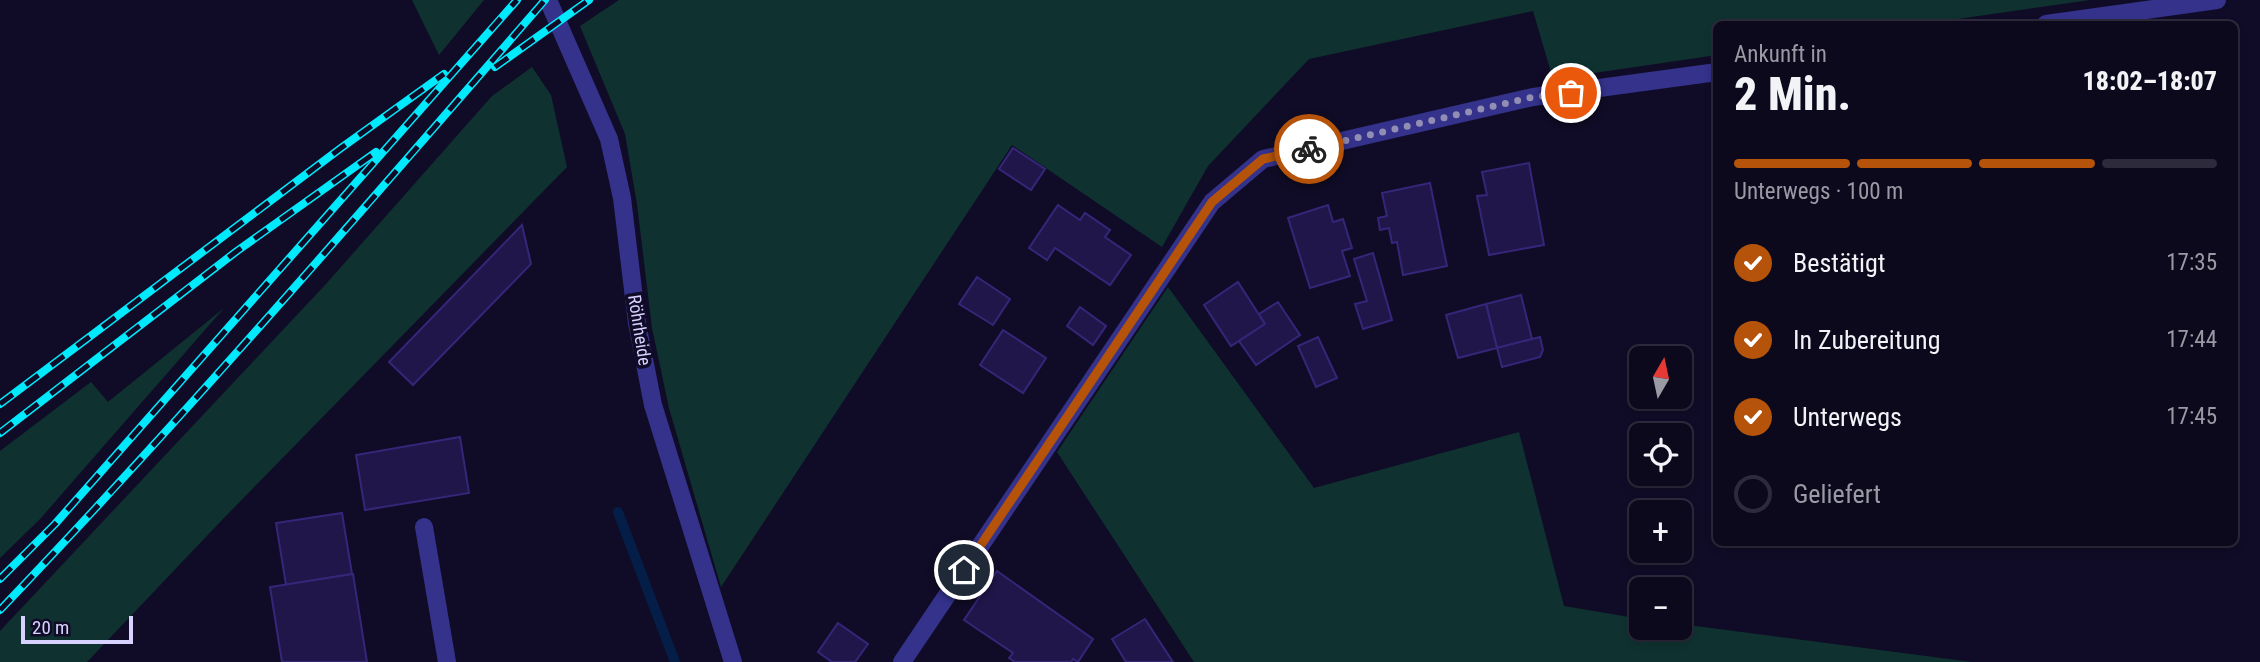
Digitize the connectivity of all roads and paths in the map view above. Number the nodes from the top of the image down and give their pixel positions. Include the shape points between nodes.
1 (548, 0) edge
2 (2217, 0) edge
3 (2067, 21) edge
4 (1713, 73) edge
5 (424, 527) dead end
6 (447, 662) edge
7 (733, 662) edge
8 (902, 662) edge

1 - 7 street, Röhrheide via 609,139 653,405
2 - 3 street
4 - 8 street via 1533,97 1263,159 1212,202
5 - 6 street

